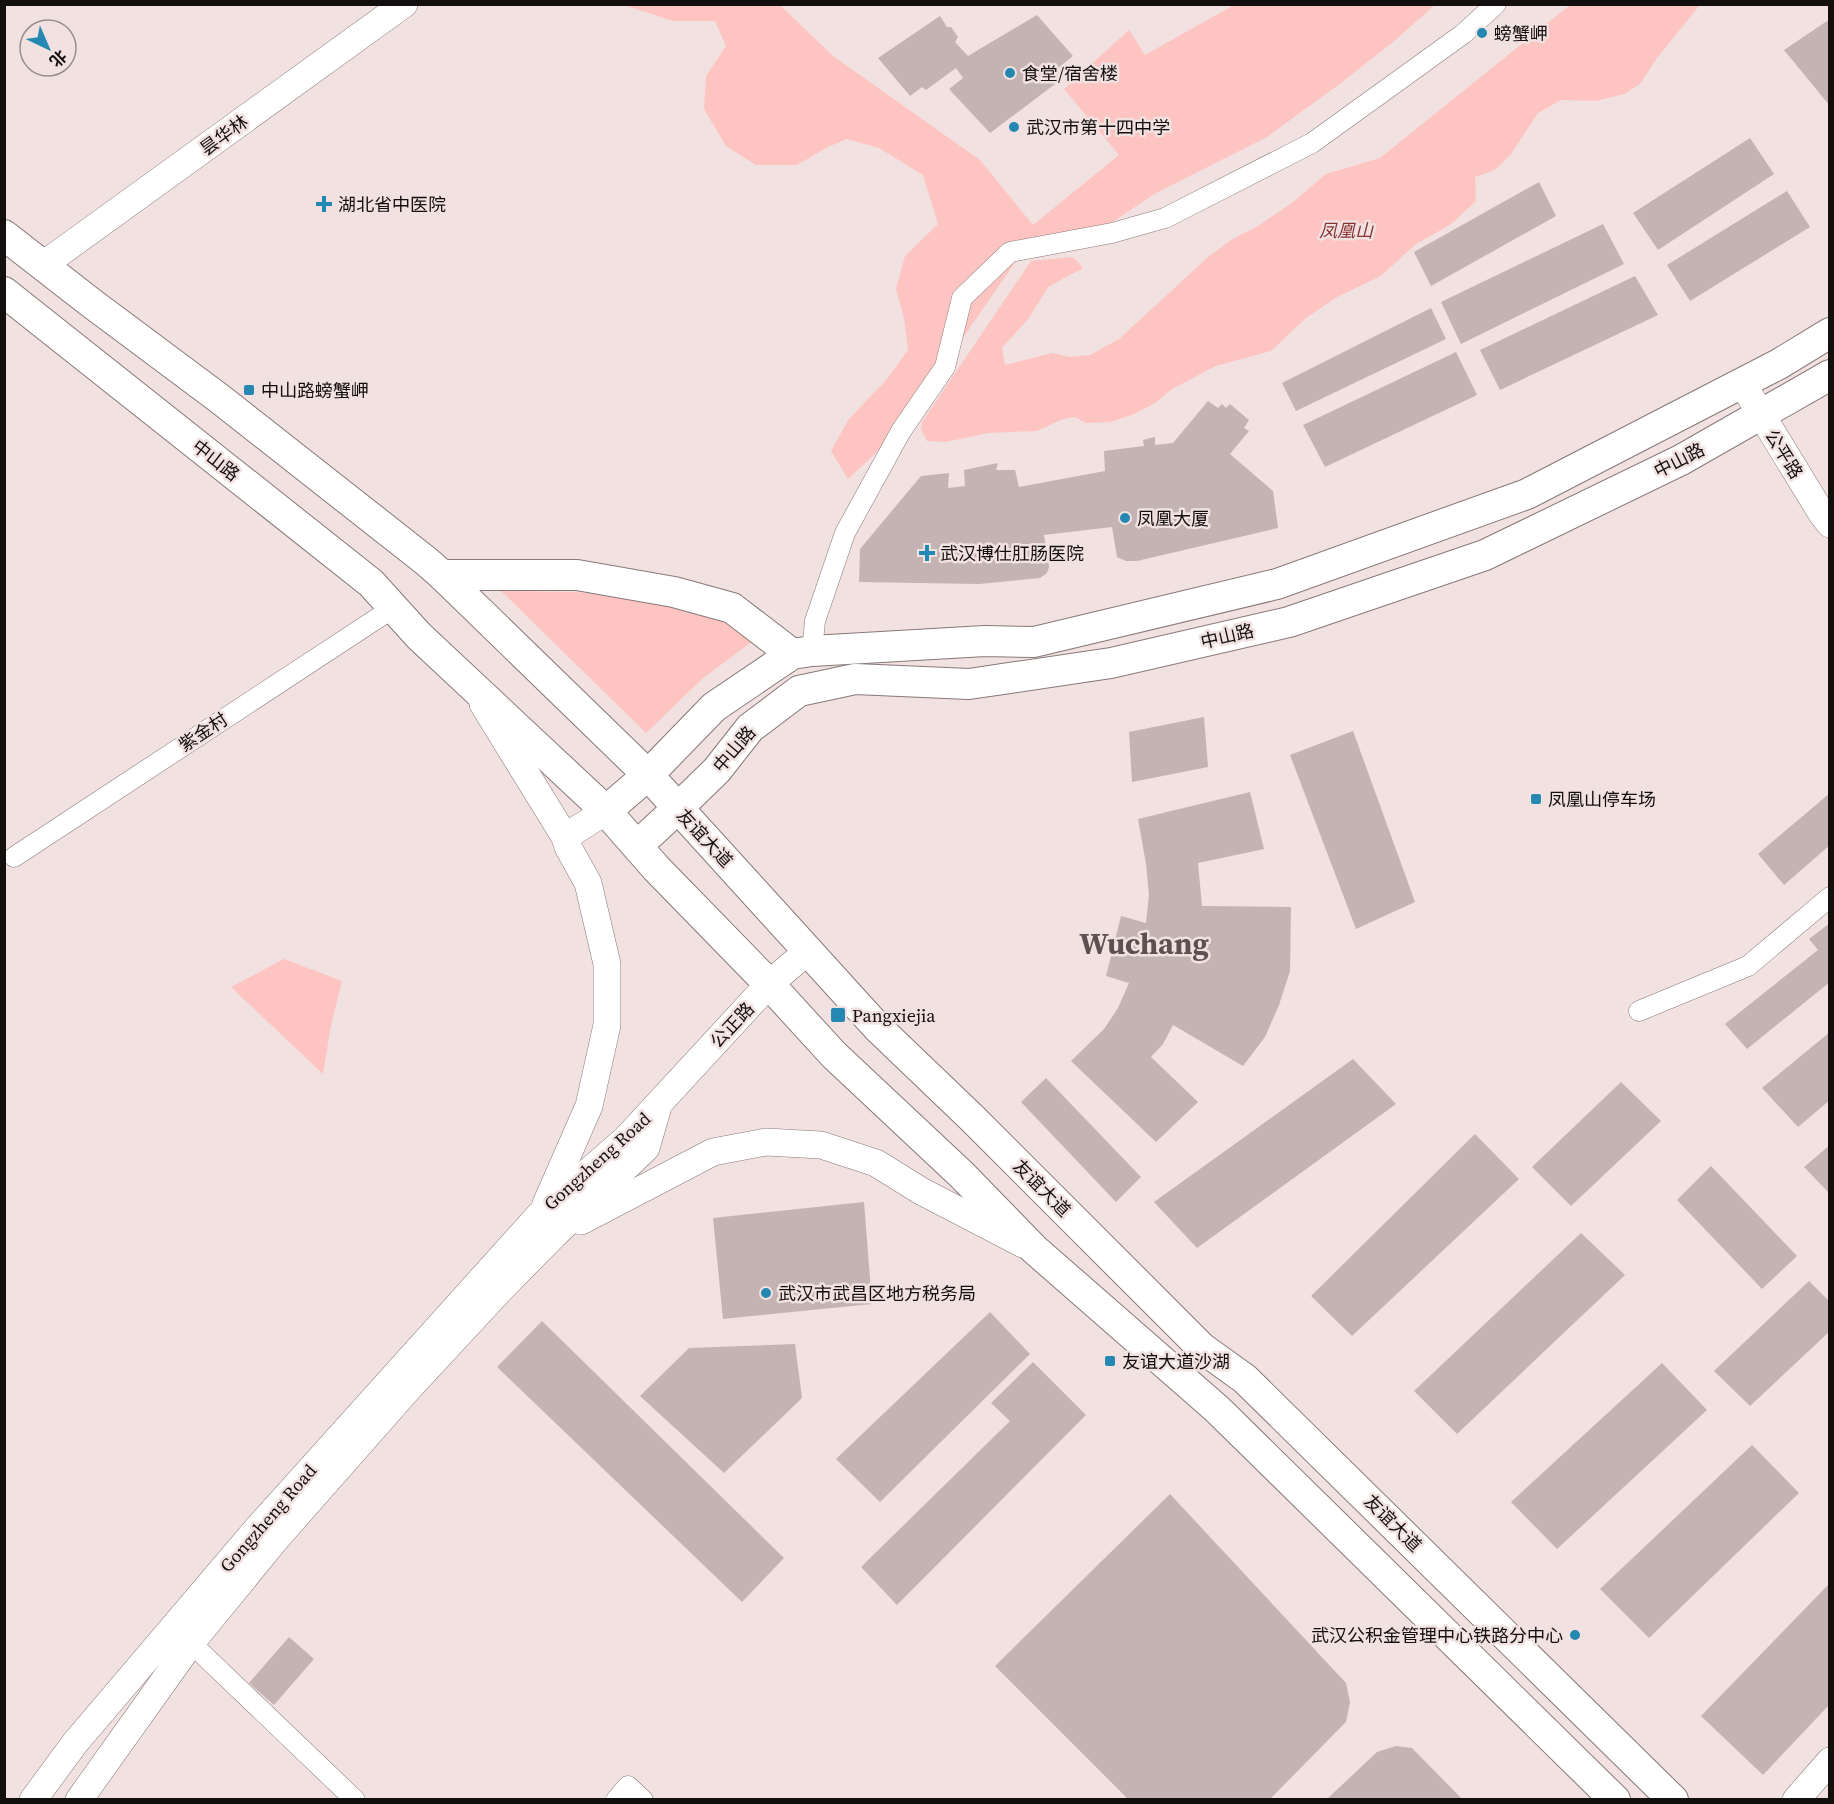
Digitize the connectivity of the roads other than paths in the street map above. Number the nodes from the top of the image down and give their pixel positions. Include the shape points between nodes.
1 (404, 4) edge
2 (1497, 4) edge
3 (4, 235) edge
4 (43, 265) junction
5 (4, 292) edge
6 (1830, 333) edge
7 (1830, 375) edge
8 (1742, 383) junction
9 (1760, 416) junction
10 (1830, 524) edge
11 (434, 568) junction
12 (393, 608) junction
13 (802, 652) junction
14 (473, 687) junction
15 (648, 775) junction
16 (678, 808) junction
17 (606, 811) junction
18 (565, 837) junction
19 (637, 846) junction
20 (14, 857) dead end
21 (1830, 897) edge
22 (808, 951) junction
23 (770, 984) junction
24 (1639, 1011) dead end
25 (660, 1104) junction
26 (543, 1211) junction
27 (554, 1235) junction
28 (1034, 1249) junction
29 (191, 1643) junction
30 (1830, 1761) edge
31 (33, 1800) edge
32 (80, 1800) edge
33 (355, 1800) edge
34 (616, 1800) edge
35 (643, 1800) edge
36 (1615, 1800) edge
37 (1673, 1800) edge
38 (1796, 1800) edge

1 - 4 main road, 昙华林
2 - 13 street via 1463,34 1302,149 1165,218 1112,233 1010,252 962,298 945,367 901,431 845,533
3 - 4 main road
4 - 11 main road
5 - 12 main road, 中山路 via 371,583
6 - 8 main road
7 - 9 main road, 中山路
8 - 9 main road, 公平路
8 - 13 main road via 1527,494 1277,584 1034,642 985,641
9 - 10 main road, 公平路
9 - 16 main road, 中山路 via 1681,460 1485,555 1289,622 1111,663 969,684 855,679 799,691 750,728 717,770
11 - 13 main road via 577,575 674,592 732,608
11 - 15 main road, 友谊大道
12 - 14 main road, 中山路
12 - 20 street, 紫金村
13 - 15 main road via 714,707
14 - 17 main road
14 - 18 main road
15 - 16 main road, 友谊大道
15 - 17 main road
16 - 19 main road, 中山路
16 - 22 main road, 友谊大道
17 - 18 main road
17 - 19 main road
18 - 26 main road via 588,883 607,964 606,1025 588,1106
19 - 23 main road
21 - 24 street via 1748,966
22 - 23 main road, 公正路
22 - 37 main road, 友谊大道 via 878,1028 1202,1348 1245,1378
23 - 25 main road, 公正路
23 - 28 main road via 834,1055
25 - 26 main road, Gongzheng Road
25 - 27 main road, Gongzheng Road via 645,1148
26 - 31 main road, Gongzheng Road via 256,1530 75,1743
27 - 28 main road via 713,1152 766,1142 821,1145 876,1163 921,1191
27 - 29 main road, Gongzheng Road via 358,1445
28 - 36 main road via 1217,1409
29 - 32 main road, Gongzheng Road
29 - 33 street
30 - 38 main road
34 - 35 street via 628,1786

